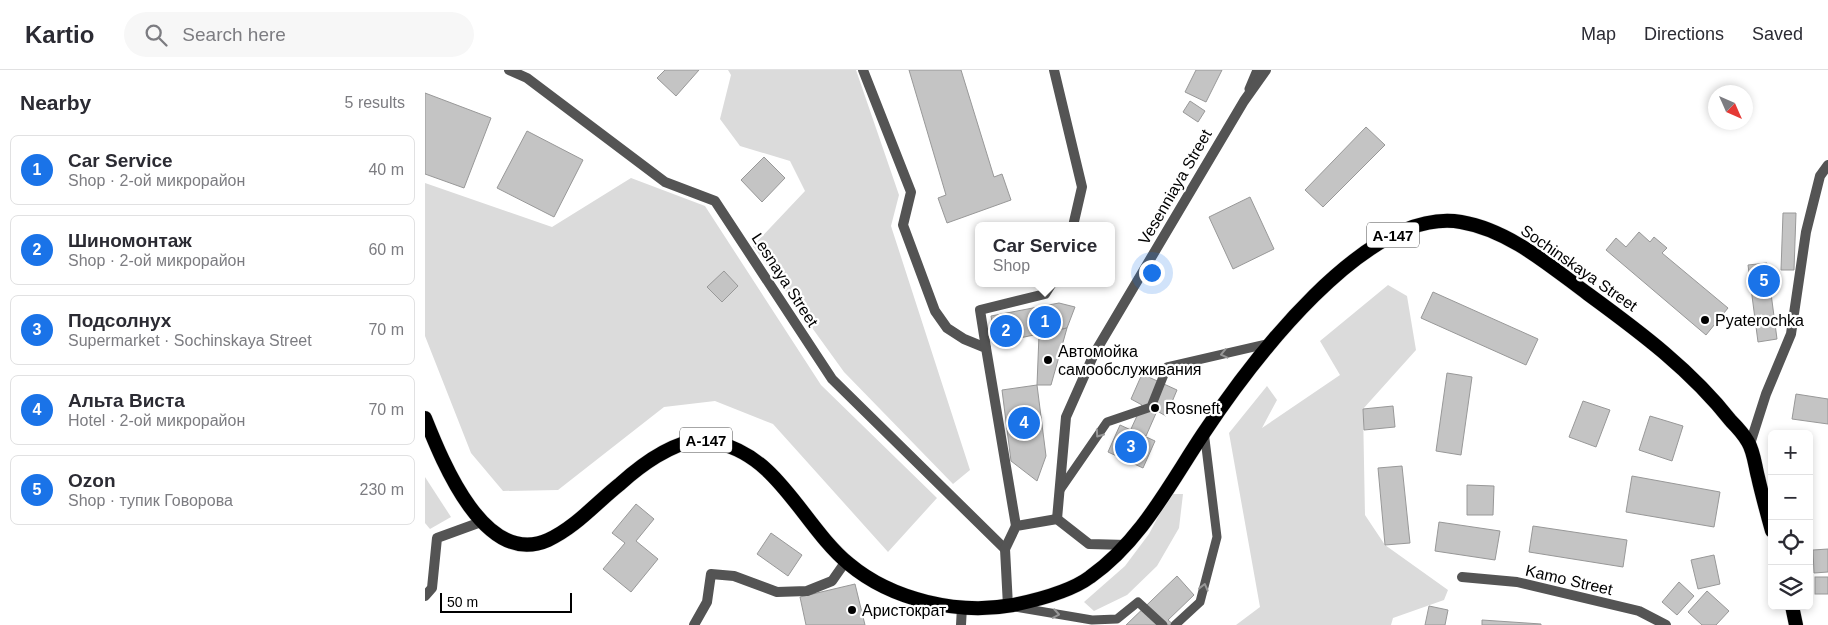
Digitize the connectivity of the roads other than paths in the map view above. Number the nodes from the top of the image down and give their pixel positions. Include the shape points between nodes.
1 (509, 70) edge
2 (863, 70) edge
3 (1054, 70) edge
4 (1257, 70) edge
5 (1265, 70) edge
6 (1244, 101) junction
7 (1828, 165) edge
8 (1074, 222) edge
9 (1049, 287) edge
10 (1272, 342) junction
11 (986, 348) junction
12 (425, 418) edge
13 (1205, 431) junction
14 (1750, 444) junction
15 (1060, 490) junction
16 (1057, 519) junction
17 (1769, 520) edge
18 (481, 522) junction
19 (1016, 526) junction
20 (1127, 545) junction
21 (1005, 549) junction
22 (846, 561) junction
23 (1462, 577) dead end
24 (425, 596) edge
25 (962, 606) junction
26 (1008, 606) junction
27 (1793, 610) edge
28 (694, 625) edge
29 (961, 625) edge
30 (1163, 625) edge
31 (1175, 625) edge
32 (1666, 625) edge
33 (1796, 625) edge

1 - 21 street, Lesnaya Street via 527,78 665,182 715,201 832,379
2 - 11 street via 911,192 903,225 935,311 947,328
3 - 8 street via 1082,187
4 - 6 lane
5 - 6 street, Vesenniaya Street
6 - 15 street, Vesenniaya Street via 1094,354 1066,417
7 - 14 street via 1820,176 1806,232 1791,334
9 - 11 street via 1045,294 980,310
10 - 13 highway, Sochinskaya Street / А-147
10 - 14 highway, Sochinskaya Street / А-147 via 1316,294 1380,241 1422,225 1450,221 1467,223 1527,250 1624,320 1683,367 1712,396
10 -> 15 lane via 1167,367 1151,407 1107,422
11 - 19 street
12 - 18 highway, А-147 via 454,479
13 - 20 highway, Sochinskaya Street / А-147 via 1158,505
31 -> 13 lane via 1200,602 1217,537
14 - 17 highway, Sochinskaya Street / А-147
15 - 16 street, Vesenniaya Street
16 - 19 street
16 - 20 street via 1089,544
18 - 22 highway, А-147 via 509,542 520,545 542,542 570,528 648,460 701,439 731,446 770,472 819,534
18 - 24 street via 437,538 432,588
19 - 21 street
20 - 26 highway, Sochinskaya Street / А-147 via 1090,578 1075,586
21 - 26 street
22 - 25 highway, А-147 via 872,581 907,597
22 - 28 street via 831,581 807,591 777,592 734,576 711,574 707,602
23 - 32 street, Kamo Street via 1527,585 1639,611
25 - 26 highway, А-147
25 - 29 street
26 -> 30 lane via 1091,620 1117,619 1138,602
27 - 33 highway

